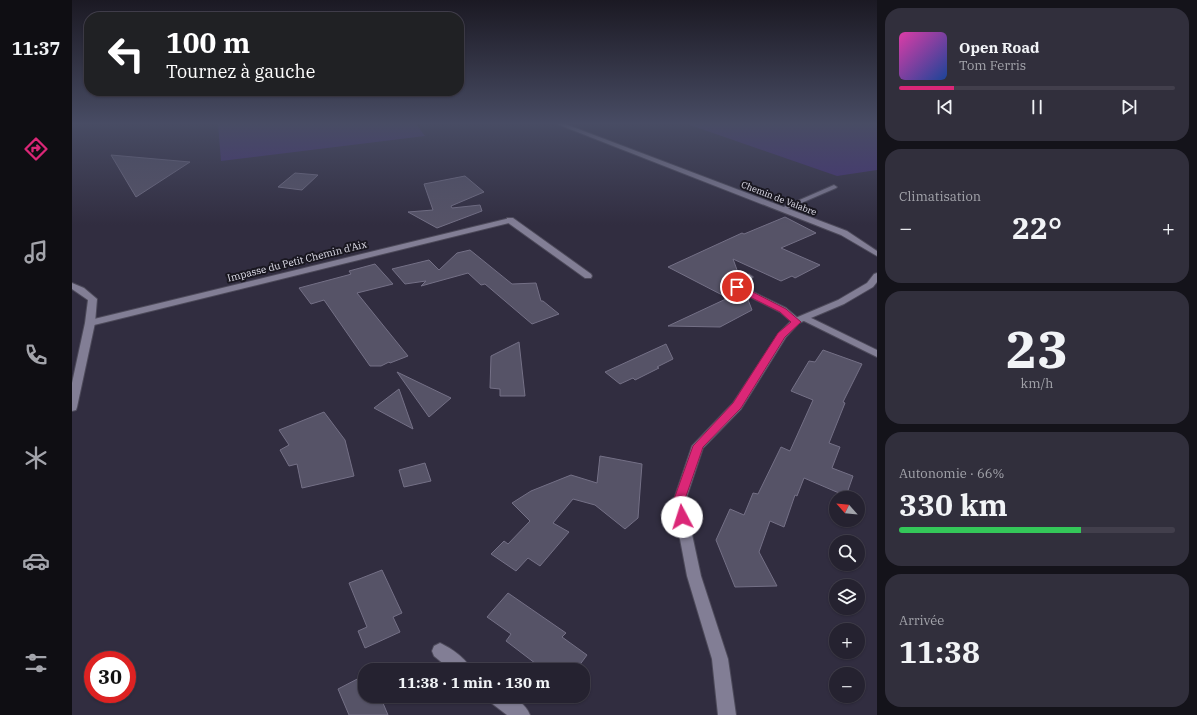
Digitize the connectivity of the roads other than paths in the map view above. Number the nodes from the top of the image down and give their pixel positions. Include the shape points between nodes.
1 (647, 157) edge
2 (834, 187) dead end
3 (783, 209) junction
4 (877, 254) edge
5 (588, 276) dead end
6 (877, 276) edge
7 (749, 277) dead end
8 (72, 286) edge
9 (801, 320) junction
10 (90, 323) junction
11 (877, 354) edge
12 (72, 406) edge
13 (440, 651) dead end
14 (455, 663) edge
15 (505, 703) edge
16 (521, 715) edge
17 (726, 715) edge

1 - 3 street, Chemin de Valabre
2 - 3 street
3 - 4 street, Chemin de Valabre via 844,233
5 - 10 street, Impasse du Petit Chemin d'Aix via 510,220
6 - 9 street via 870,285 847,299
7 - 9 street via 737,287
8 - 10 street via 93,299
9 - 11 street
9 - 17 street via 782,335 737,406 698,446 679,502 694,576 720,659
10 - 12 street
13 - 14 street
15 - 16 street

